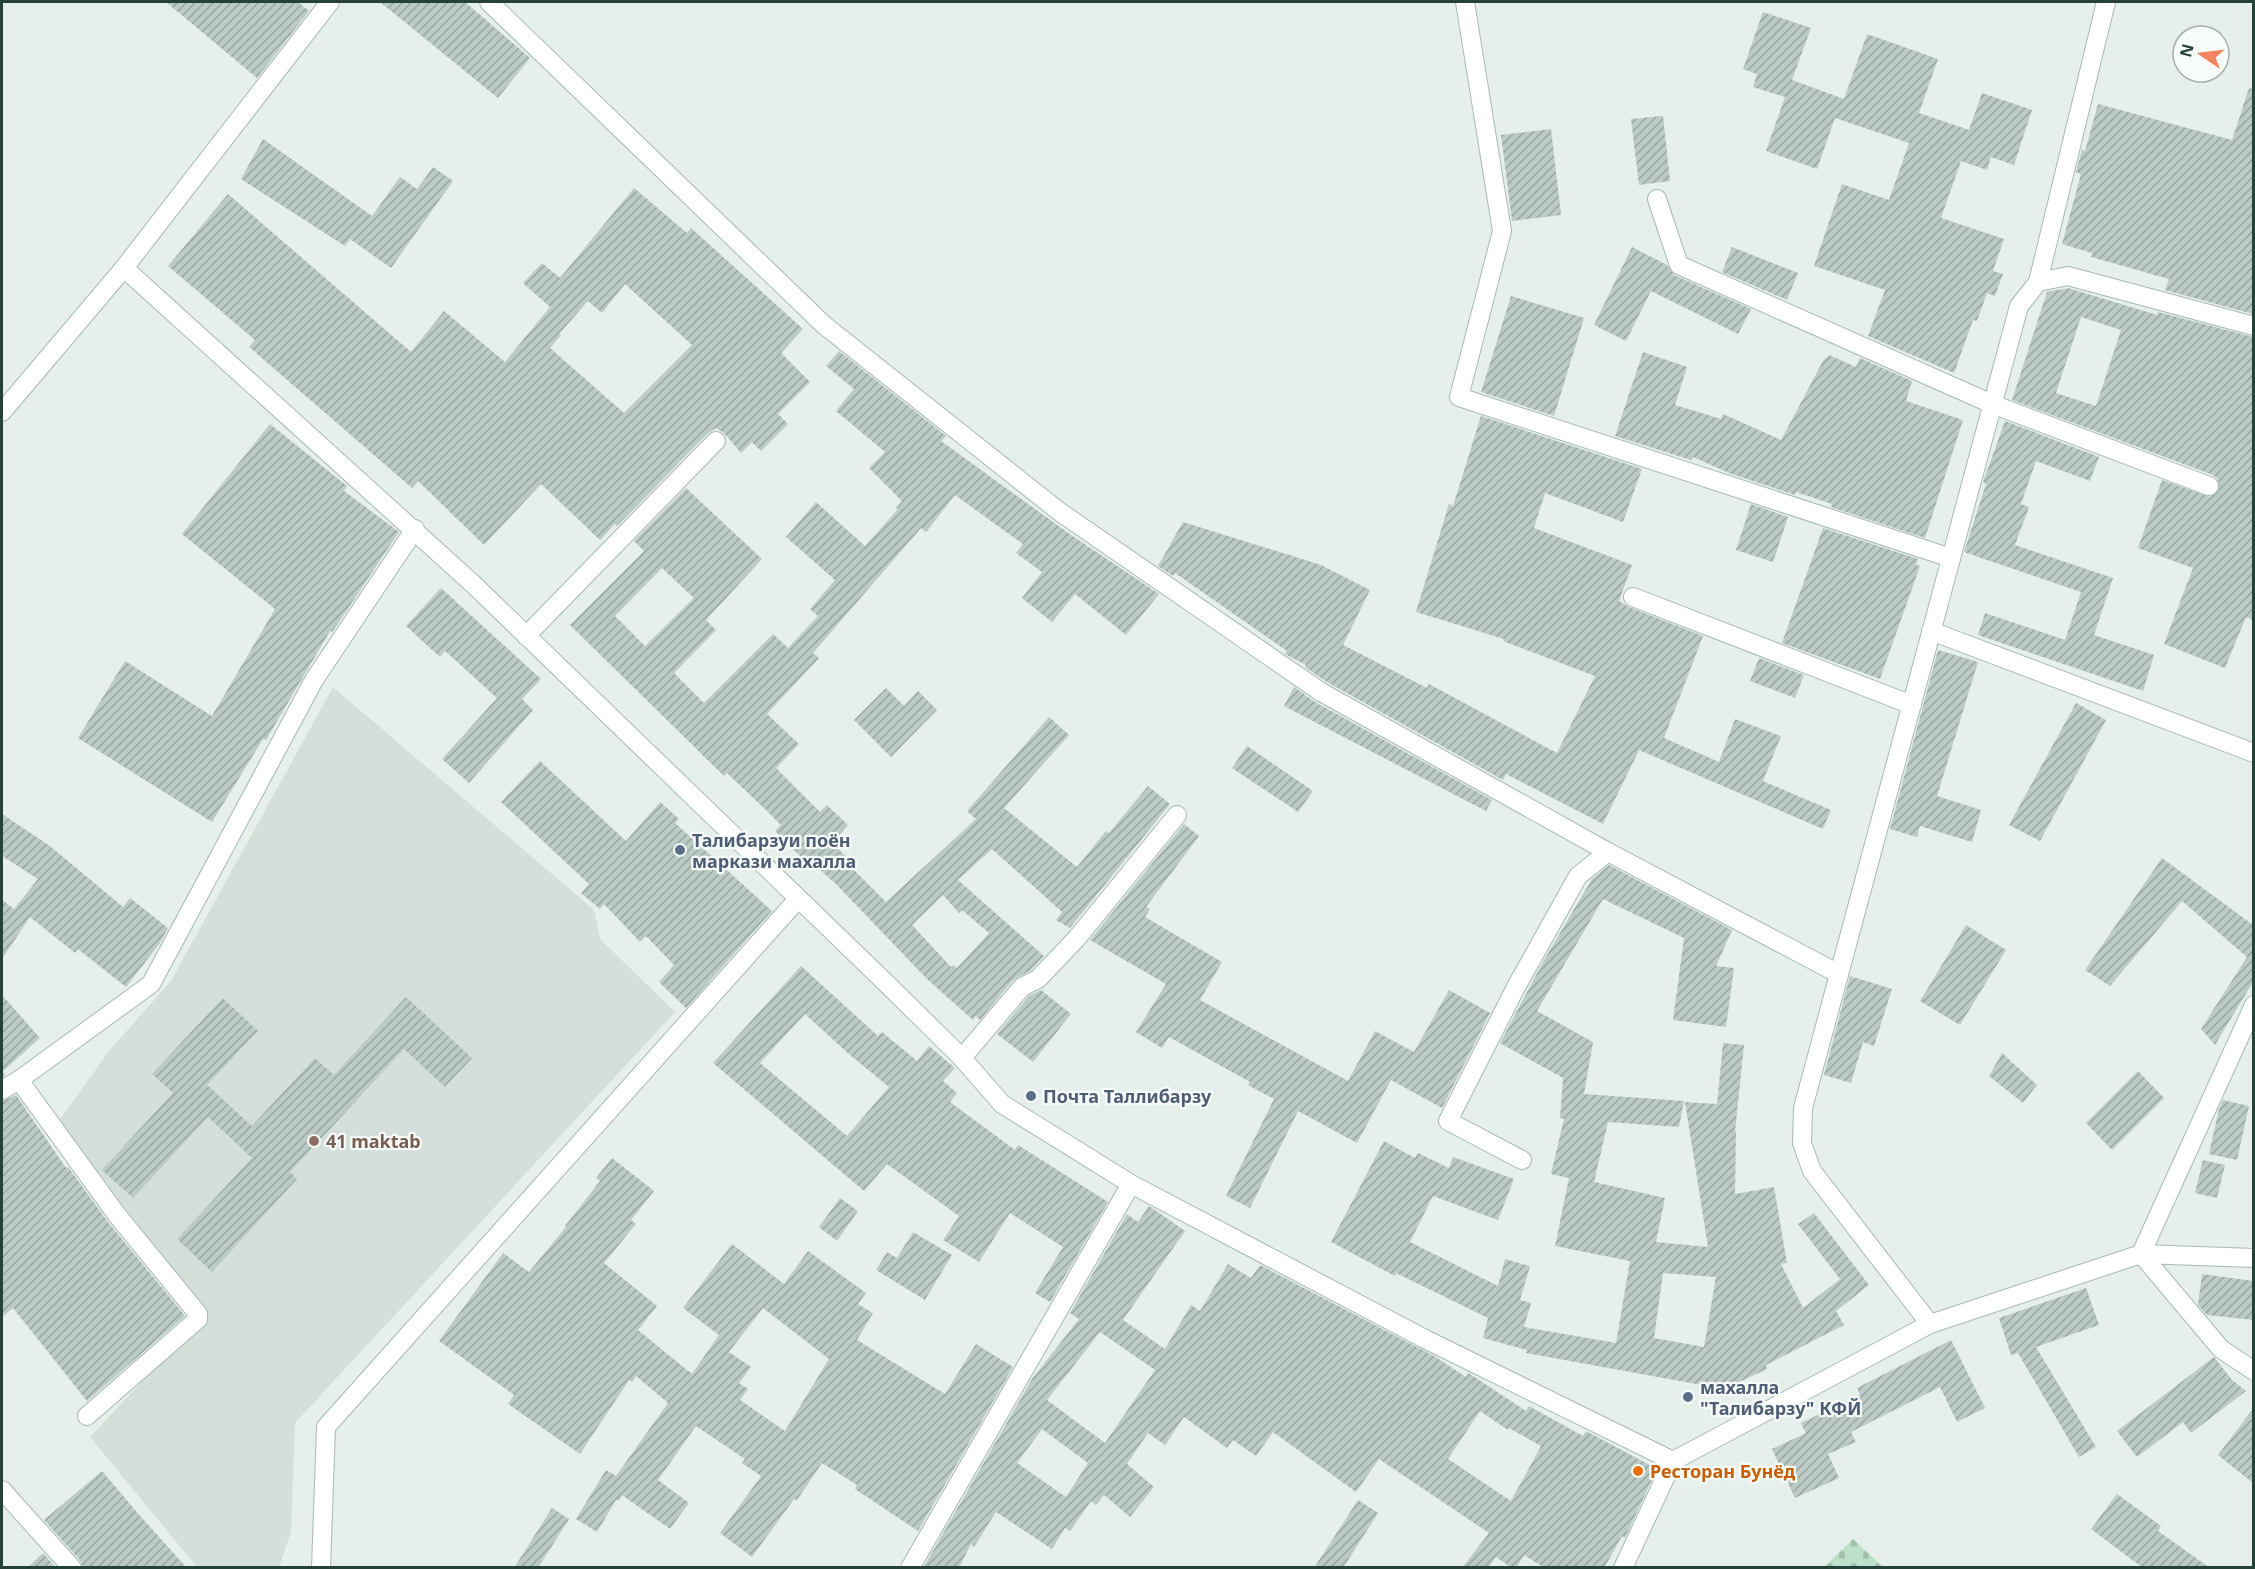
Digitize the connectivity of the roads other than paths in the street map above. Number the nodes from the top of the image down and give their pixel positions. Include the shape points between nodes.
1 (330, 2) edge
2 (489, 2) edge
3 (1465, 2) edge
4 (2106, 2) edge
5 (1657, 199) dead end
6 (124, 268) junction
7 (2038, 282) junction
8 (2253, 326) edge
9 (1992, 404) junction
10 (2, 412) edge
11 (716, 441) dead end
12 (2209, 486) dead end
13 (415, 529) junction
14 (1951, 558) junction
15 (1633, 597) dead end
16 (1931, 631) junction
17 (526, 636) junction
18 (1912, 705) junction
19 (2253, 753) edge
20 (1177, 815) dead end
21 (1608, 852) junction
22 (798, 899) junction
23 (1839, 974) junction
24 (2253, 1005) edge
25 (962, 1058) junction
26 (20, 1080) junction
27 (2, 1090) edge
28 (1522, 1160) dead end
29 (1131, 1184) junction
30 (2141, 1254) junction
31 (2253, 1258) edge
32 (1930, 1324) junction
33 (2253, 1371) edge
34 (87, 1416) dead end
35 (1673, 1461) junction
36 (2, 1490) edge
37 (72, 1568) edge
38 (321, 1568) edge
39 (910, 1568) edge
40 (1623, 1568) edge

1 - 6 street
2 - 21 street via 824,325 1060,512 1321,692
3 - 14 street via 1502,231 1459,397
4 - 7 street
5 - 9 street via 1679,265
6 - 10 street
6 - 13 street
7 - 8 street via 2068,276
7 - 9 street via 2019,306
9 - 12 street
9 - 14 street
11 - 17 street
13 - 17 street
13 - 26 street via 314,680 152,984
14 - 16 street
15 - 18 street
16 - 18 street
16 - 19 street
17 - 22 street
18 - 23 street
20 - 25 street via 1077,938 1038,979 1022,987
21 - 23 street
21 - 28 street via 1578,876 1448,1121
22 - 25 street
22 - 38 street via 326,1427
23 - 32 street via 1803,1108 1802,1143 1812,1171
24 - 30 street
25 - 29 street via 1002,1104
26 - 27 street
26 - 34 street via 117,1215 198,1314 198,1319
29 - 35 street via 1425,1339
29 - 39 street
30 - 31 street
30 - 32 street
30 - 33 street via 2221,1349
32 - 35 street
35 - 40 street
36 - 37 street

